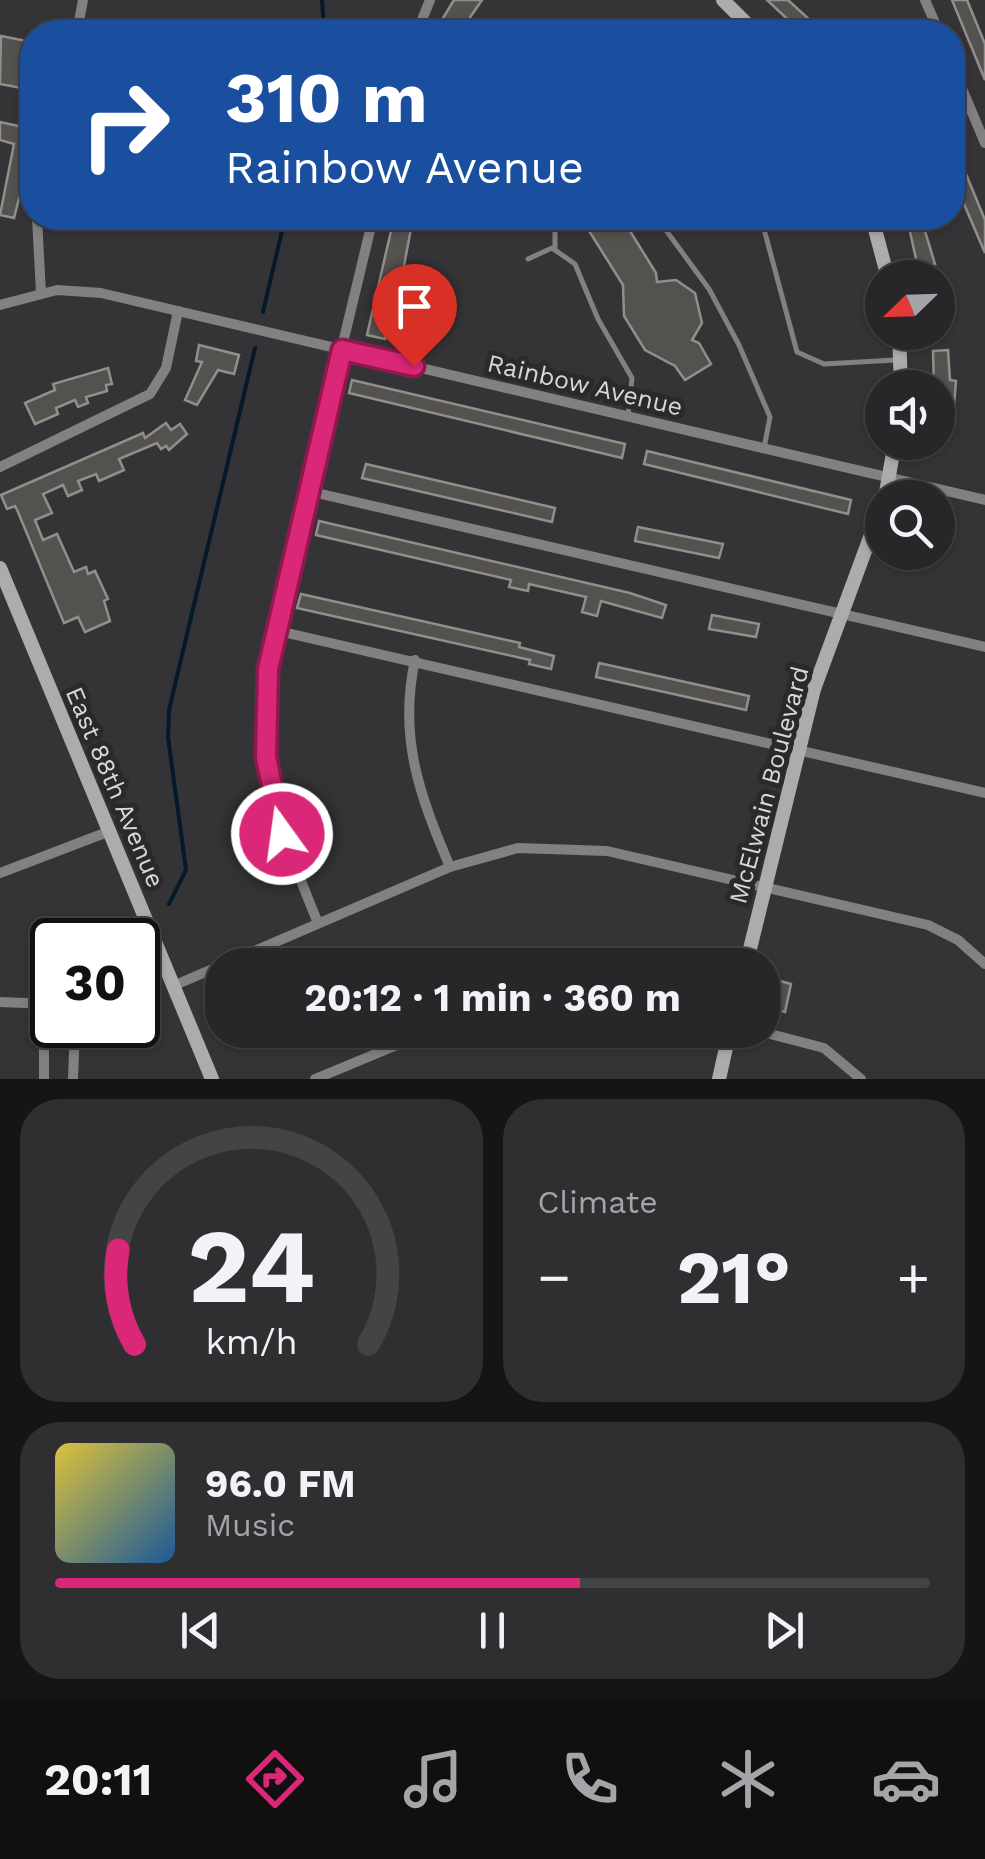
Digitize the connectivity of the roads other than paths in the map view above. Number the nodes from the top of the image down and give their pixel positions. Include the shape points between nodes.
1 (723, 0) edge
2 (743, 20) edge
3 (965, 96) edge
4 (985, 143) edge
5 (37, 230) edge
6 (370, 230) edge
7 (555, 230) edge
8 (665, 230) edge
9 (763, 230) edge
10 (875, 230) edge
11 (555, 249) junction
12 (528, 259) dead end
13 (883, 260) edge
14 (41, 293) junction
15 (0, 305) edge
16 (178, 310) junction
17 (342, 350) junction
18 (900, 350) edge
19 (901, 360) junction
20 (901, 370) edge
21 (628, 416) junction
22 (764, 448) junction
23 (893, 460) edge
24 (0, 467) edge
25 (890, 478) junction
26 (308, 492) junction
27 (985, 500) edge
28 (865, 553) edge
29 (0, 568) edge
30 (843, 614) junction
31 (274, 630) junction
32 (985, 647) edge
33 (415, 660) junction
34 (796, 751) junction
35 (985, 792) edge
36 (110, 831) junction
37 (450, 867) junction
38 (0, 873) edge
39 (765, 888) junction
40 (145, 918) edge
41 (318, 923) junction
42 (750, 948) edge
43 (160, 954) edge
44 (985, 964) edge
45 (173, 986) junction
46 (0, 1002) edge
47 (30, 1003) edge
48 (780, 1036) edge
49 (44, 1048) edge
50 (75, 1048) edge
51 (390, 1048) edge
52 (726, 1048) edge
53 (44, 1079) edge
54 (73, 1079) edge
55 (212, 1079) edge
56 (315, 1079) edge
57 (719, 1079) edge
58 (861, 1079) edge

1 - 2 street
3 - 4 street
5 - 14 street
6 - 17 street
7 - 11 lane
8 - 22 lane via 739,345 770,417
9 - 19 lane via 797,352 824,364
10 - 13 street
11 - 12 lane
11 - 21 lane via 575,264 632,378
14 - 15 street, Rainbow Avenue
14 - 16 street, Rainbow Avenue via 80,290
16 - 17 street, Rainbow Avenue
16 - 24 street via 166,368 150,394
17 - 21 street, Rainbow Avenue
17 - 26 street
18 - 19 street
19 - 20 street
21 - 22 street, Rainbow Avenue
22 - 25 street, Rainbow Avenue
23 - 25 street
25 - 27 street, Rainbow Avenue
26 - 30 street
26 - 31 street
28 - 30 street, McElwain Boulevard
29 - 36 street, East 88th Avenue
30 - 32 street
30 - 34 street, McElwain Boulevard
31 - 33 street
31 - 41 street via 264,709 268,774 282,834
33 - 34 street
33 - 37 street via 406,712 409,755
34 - 35 street
34 - 39 street, McElwain Boulevard
36 - 38 street
36 - 40 street, East 88th Avenue
37 - 39 street via 518,848 586,848
37 - 41 street
39 - 42 street, McElwain Boulevard
39 - 44 street via 928,926
41 - 45 street
43 - 45 street, East 88th Avenue
45 - 55 street, East 88th Avenue
46 - 47 street
48 - 58 street via 824,1048
49 - 53 street
50 - 54 street
51 - 56 street
52 - 57 street

